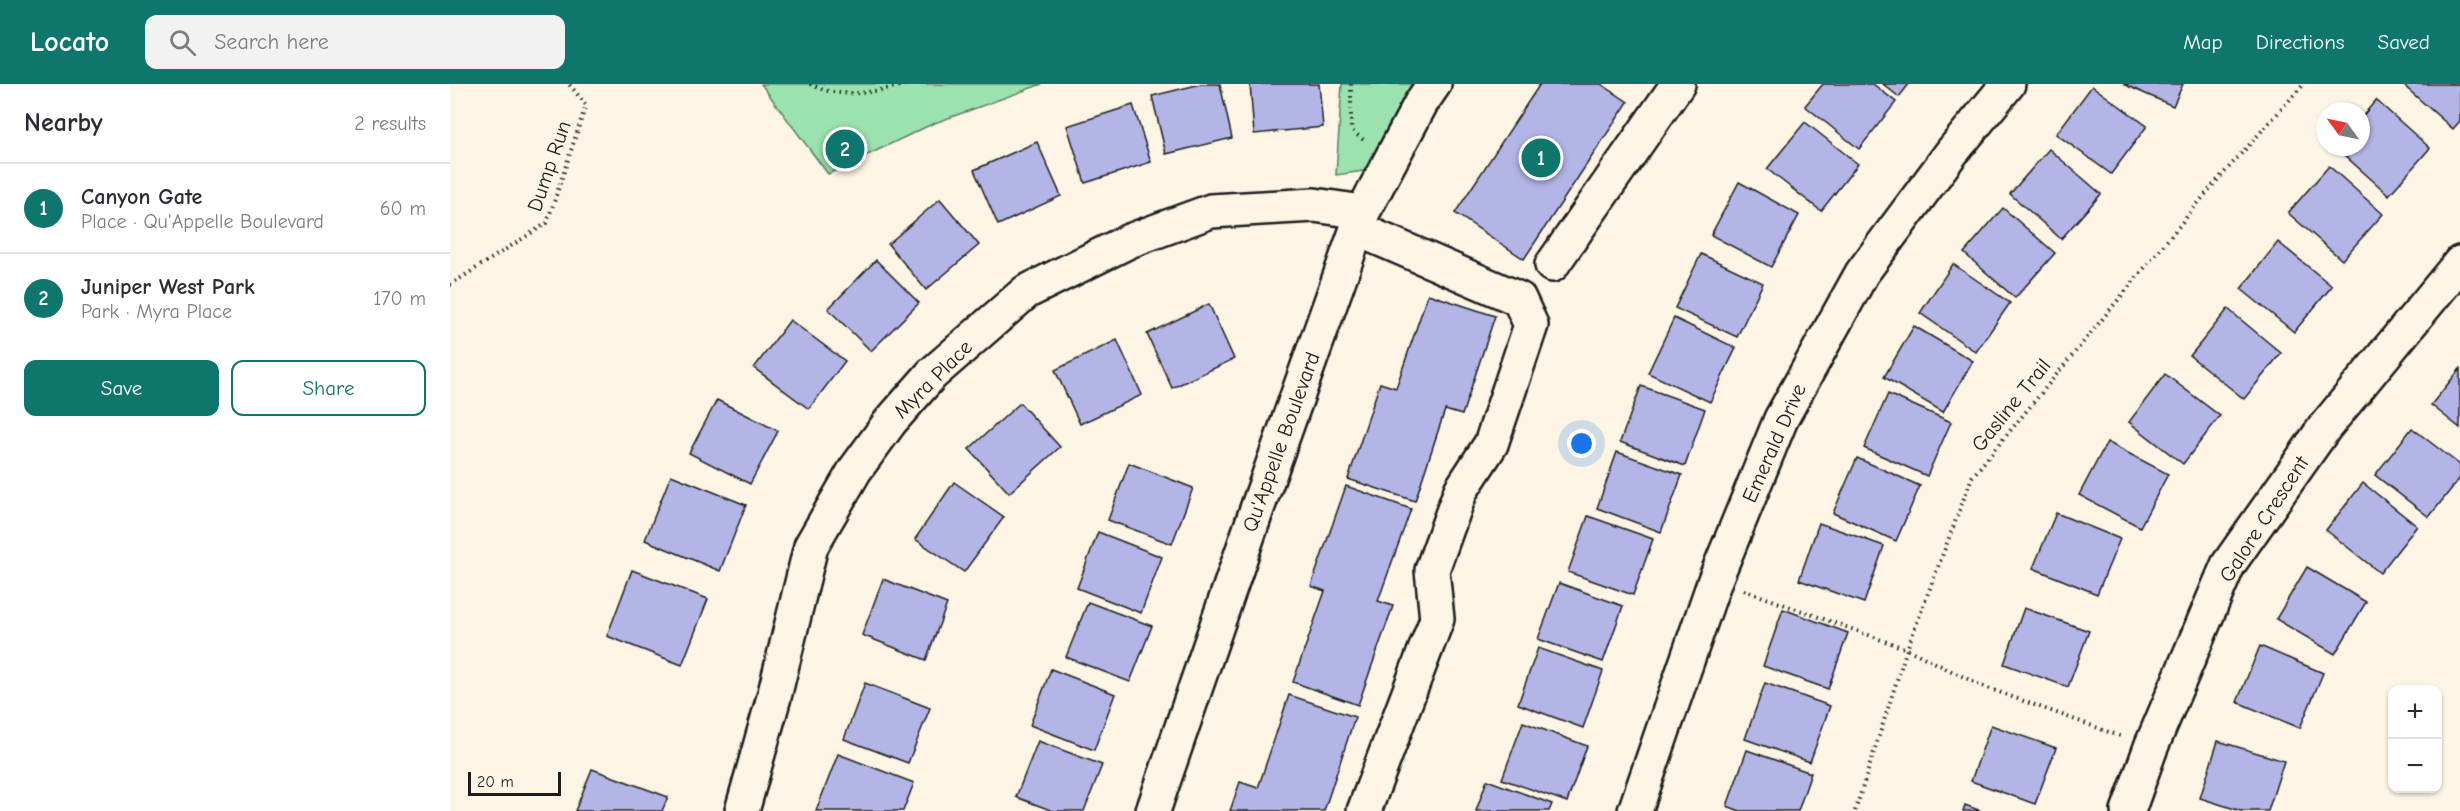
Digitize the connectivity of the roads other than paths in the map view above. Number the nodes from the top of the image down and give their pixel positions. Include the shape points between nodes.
1 (1434, 84) edge
2 (1678, 84) edge
3 (2007, 84) edge
4 (1360, 221) junction
5 (2460, 262) edge
6 (1552, 265) dead end
7 (742, 811) edge
8 (1153, 811) edge
9 (1364, 811) edge
10 (1635, 811) edge
11 (2128, 811) edge

1 - 4 street, Qu'Appelle Boulevard
2 - 6 street
3 - 10 street, Emerald Drive via 1862,273 1780,419 1715,580
4 - 7 street, Myra Place via 1314,205 1211,211 1129,241 1026,292 932,374 855,470 811,546
4 - 8 street, Qu'Appelle Boulevard
4 - 9 street, Myra Place via 1519,299 1531,325 1491,444 1461,490 1432,570 1437,619
5 - 11 street, Galore Crescent via 2325,428 2229,565 2151,747

